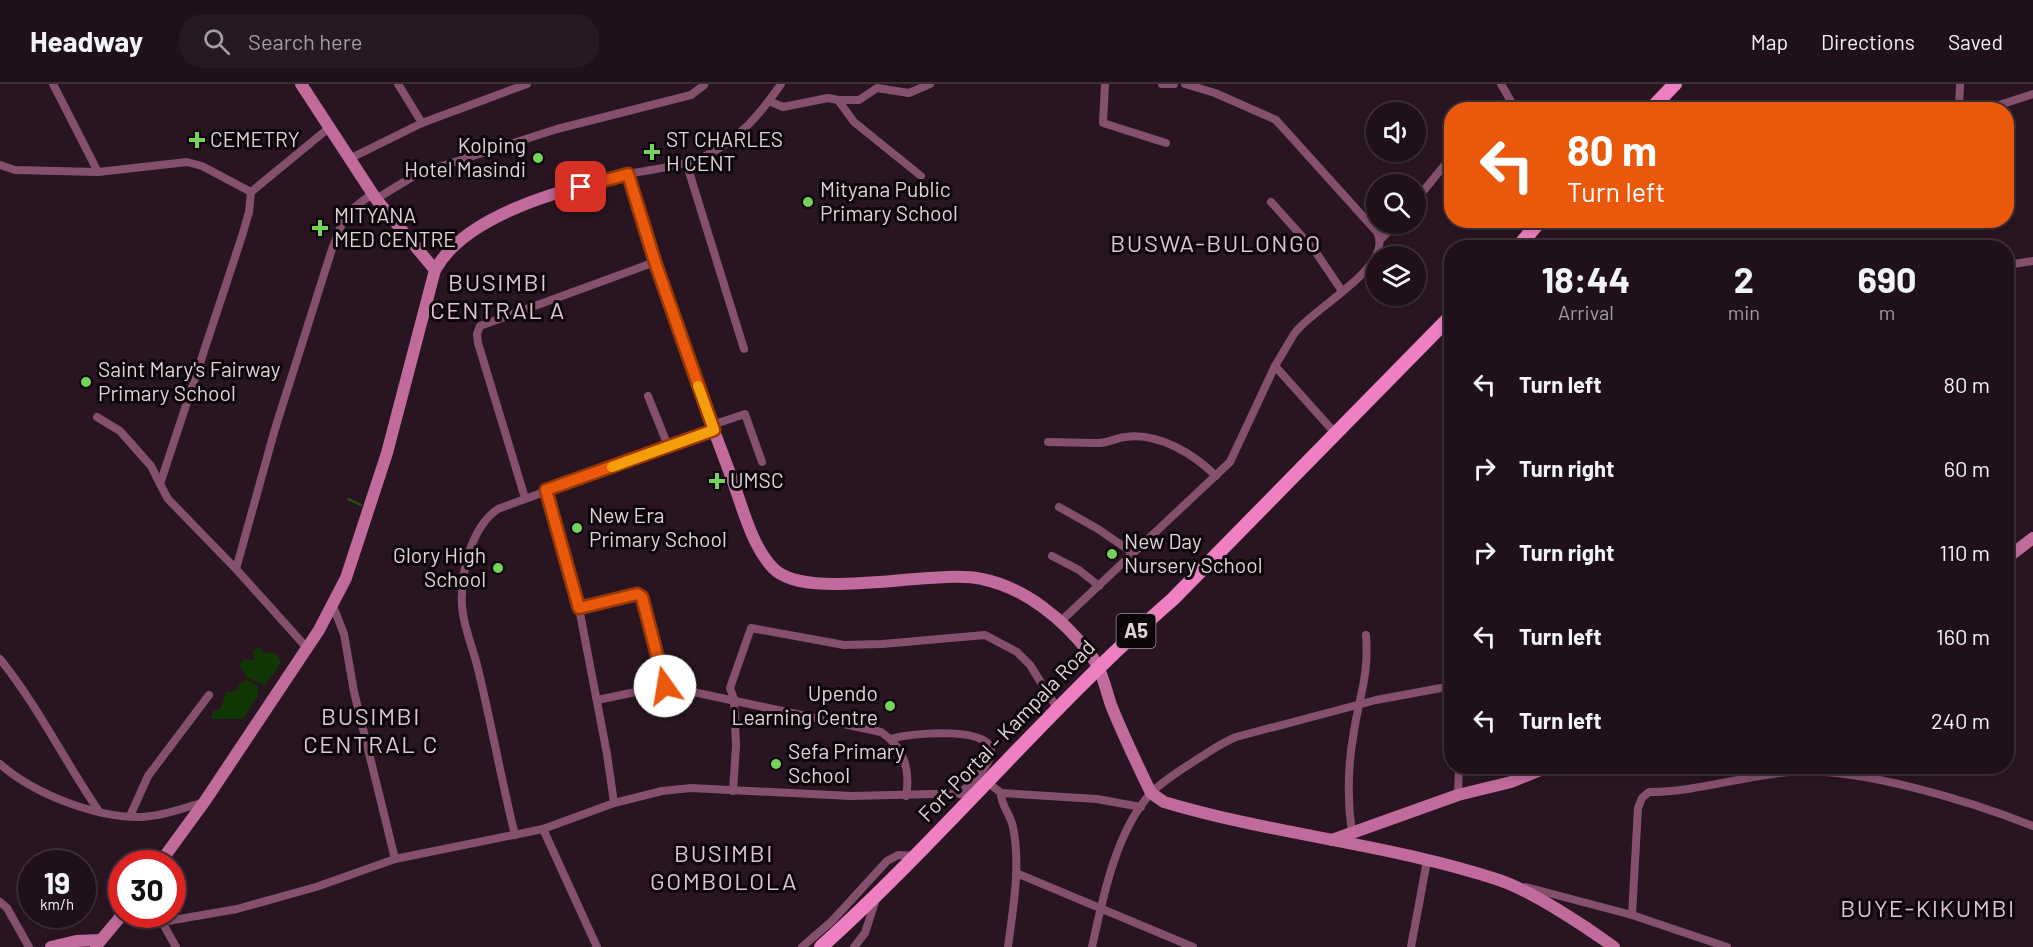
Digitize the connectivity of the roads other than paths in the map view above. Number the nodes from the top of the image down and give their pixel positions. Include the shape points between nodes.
1 (53, 84) edge
2 (302, 84) edge
3 (398, 84) edge
4 (527, 84) edge
5 (781, 84) edge
6 (930, 84) edge
7 (1105, 84) edge
8 (1162, 84) edge
9 (1174, 84) edge
10 (1185, 84) edge
11 (1501, 84) edge
12 (1675, 84) edge
13 (1960, 84) edge
14 (704, 85) edge
15 (877, 86) edge
16 (2033, 94) edge
17 (838, 100) junction
18 (769, 101) junction
19 (1511, 102) edge
20 (1658, 102) edge
21 (1959, 102) edge
22 (2008, 102) edge
23 (422, 123) junction
24 (330, 127) junction
25 (1166, 143) dead end
26 (351, 158) junction
27 (686, 162) junction
28 (0, 165) edge
29 (1444, 166) edge
30 (98, 172) junction
31 (628, 174) junction
32 (921, 176) dead end
33 (1426, 188) edge
34 (251, 192) junction
35 (375, 196) junction
36 (1271, 202) dead end
37 (1534, 228) edge
38 (1386, 234) edge
39 (1381, 239) junction
40 (1524, 240) edge
41 (2033, 261) edge
42 (655, 262) junction
43 (2014, 264) edge
44 (435, 270) junction
45 (1341, 291) junction
46 (1444, 323) edge
47 (744, 349) dead end
48 (1275, 366) junction
49 (648, 396) dead end
50 (97, 417) dead end
51 (713, 428) junction
52 (1335, 433) junction
53 (1048, 442) dead end
54 (668, 447) junction
55 (762, 462) dead end
56 (1216, 476) junction
57 (160, 484) junction
58 (546, 490) junction
59 (525, 498) junction
60 (1059, 507) dead end
61 (2033, 537) edge
62 (2014, 552) edge
63 (1133, 554) junction
64 (1052, 556) dead end
65 (236, 570) junction
66 (1098, 586) junction
67 (333, 606) junction
68 (579, 608) junction
69 (1061, 621) junction
70 (1366, 635) dead end
71 (307, 648) junction
72 (0, 659) edge
73 (1099, 667) junction
74 (665, 686) junction
75 (1444, 688) edge
76 (209, 695) dead end
77 (734, 699) junction
78 (597, 700) junction
79 (1361, 705) junction
80 (1057, 708) junction
81 (891, 739) junction
82 (0, 764) edge
83 (1459, 774) edge
84 (1530, 774) edge
85 (1773, 774) edge
86 (1838, 774) edge
87 (986, 781) junction
88 (733, 791) junction
89 (967, 793) junction
90 (1001, 793) junction
91 (1151, 793) junction
92 (1458, 795) junction
93 (906, 796) junction
94 (205, 801) junction
95 (614, 803) junction
96 (1141, 807) junction
97 (99, 810) junction
98 (130, 816) junction
99 (2033, 826) edge
100 (543, 829) junction
101 (1352, 833) junction
102 (515, 835) junction
103 (1332, 840) junction
104 (169, 850) edge
105 (915, 856) junction
106 (395, 860) junction
107 (1427, 861) junction
108 (1016, 873) junction
109 (1501, 881) junction
110 (877, 896) junction
111 (0, 902) edge
112 (1102, 909) junction
113 (1632, 915) junction
114 (186, 918) edge
115 (111, 928) edge
116 (165, 928) edge
117 (98, 944) edge
118 (29, 947) edge
119 (51, 947) edge
120 (176, 947) edge
121 (597, 947) edge
122 (802, 947) edge
123 (821, 947) edge
124 (854, 947) edge
125 (1008, 947) edge
126 (1092, 947) edge
127 (1193, 947) edge
128 (1411, 947) edge
129 (1614, 947) edge
130 (1726, 947) edge

1 - 30 street
2 - 24 main road
3 - 23 street
4 - 23 street
5 - 18 street
6 - 15 street via 909,93
7 - 25 street via 1103,123
8 - 9 street
10 - 39 street via 1276,120
11 - 19 street
12 - 20 main road
13 - 21 street
14 - 35 street via 691,95 556,129 417,174
15 - 17 street via 859,100
16 - 22 street
17 - 18 street via 828,98 783,107
17 - 32 street via 854,122
18 - 27 street via 754,121 723,145 703,158
23 - 26 street
24 - 26 main road
24 - 34 street
26 - 35 main road
27 - 31 street
27 - 47 street
28 - 30 street via 15,170
29 - 33 street
30 - 34 street via 187,162
31 - 42 main road
31 - 44 main road via 525,205 492,220 445,253
34 - 57 street via 242,236
35 - 44 main road
35 - 65 street via 346,214 330,255
36 - 45 street via 1315,251
37 - 40 main road
38 - 39 street
39 - 45 street via 1364,274
41 - 43 street
42 - 51 main road
42 - 59 street via 480,326 478,343
44 - 67 main road via 387,453 358,547
45 - 48 street via 1300,324
46 - 52 main road, Fort Portal - Kampala Road / A5
48 - 52 street
48 - 56 street via 1230,462
49 - 54 street
50 - 57 street via 120,431 151,466
51 - 54 street
51 - 55 street via 745,414
51 - 69 main road via 753,533 774,569 785,576 802,582 860,584 954,575 983,579 1042,606
52 - 73 main road, Fort Portal - Kampala Road / A5 via 1173,599
53 - 56 street via 1154,438 1171,444
54 - 58 street
56 - 63 street
57 - 65 street via 168,499
58 - 59 street
58 - 68 street
59 - 102 street via 498,509 478,529 462,594 463,615
60 - 63 street
61 - 62 main road
63 - 66 street
64 - 66 street via 1079,570
65 - 71 street
66 - 69 street
67 - 71 main road
67 - 106 street via 344,634 354,692
68 - 74 street via 637,594 642,597
68 - 78 street
69 - 73 main road
70 - 79 street via 1368,662
71 - 94 main road
72 - 97 street via 27,694 68,767
73 - 80 main road, Fort Portal - Kampala Road / A5
73 - 91 main road
74 - 77 street
74 - 78 street
75 - 79 street
76 - 98 street via 148,776
77 - 80 street via 730,688 751,628 844,645 984,635 1017,652 1030,665
77 - 81 street via 880,732
77 - 88 street
78 - 95 street
79 - 91 street via 1221,743
79 - 101 street via 1350,769 1348,809
80 - 87 main road, Fort Portal - Kampala Road / A5
81 - 89 street via 904,734 970,734 986,741 990,757
81 - 93 street via 902,752 908,784
82 - 97 street via 29,786
83 - 92 street
84 - 92 main road
85 - 113 street via 1649,792 1642,798 1638,808
86 - 99 street via 1881,781
87 - 89 main road, Fort Portal - Kampala Road / A5
87 - 90 street
88 - 93 street
88 - 95 street via 677,789
89 - 93 street
89 - 105 main road, Fort Portal - Kampala Road / A5
90 - 96 street via 1097,799
90 - 108 street via 1013,827
91 - 96 street
91 - 103 main road via 1178,806
92 - 101 main road
94 - 98 street via 159,815
94 - 104 main road
95 - 100 street
96 - 112 street via 1112,864
97 - 98 street
100 - 102 street
100 - 121 street
101 - 103 main road
102 - 106 street
103 - 107 main road
105 - 110 main road, Fort Portal - Kampala Road / A5
105 - 122 street via 898,855 887,861 832,921
106 - 114 street via 237,909
107 - 109 main road
107 - 128 street
108 - 112 street
108 - 125 street
109 - 113 street
109 - 129 main road via 1557,910
110 - 123 main road, Fort Portal - Kampala Road / A5
110 - 124 street via 865,933
111 - 118 street
112 - 126 street
112 - 127 street
113 - 130 street
115 - 117 main road
116 - 120 street
117 - 119 main road via 76,942

